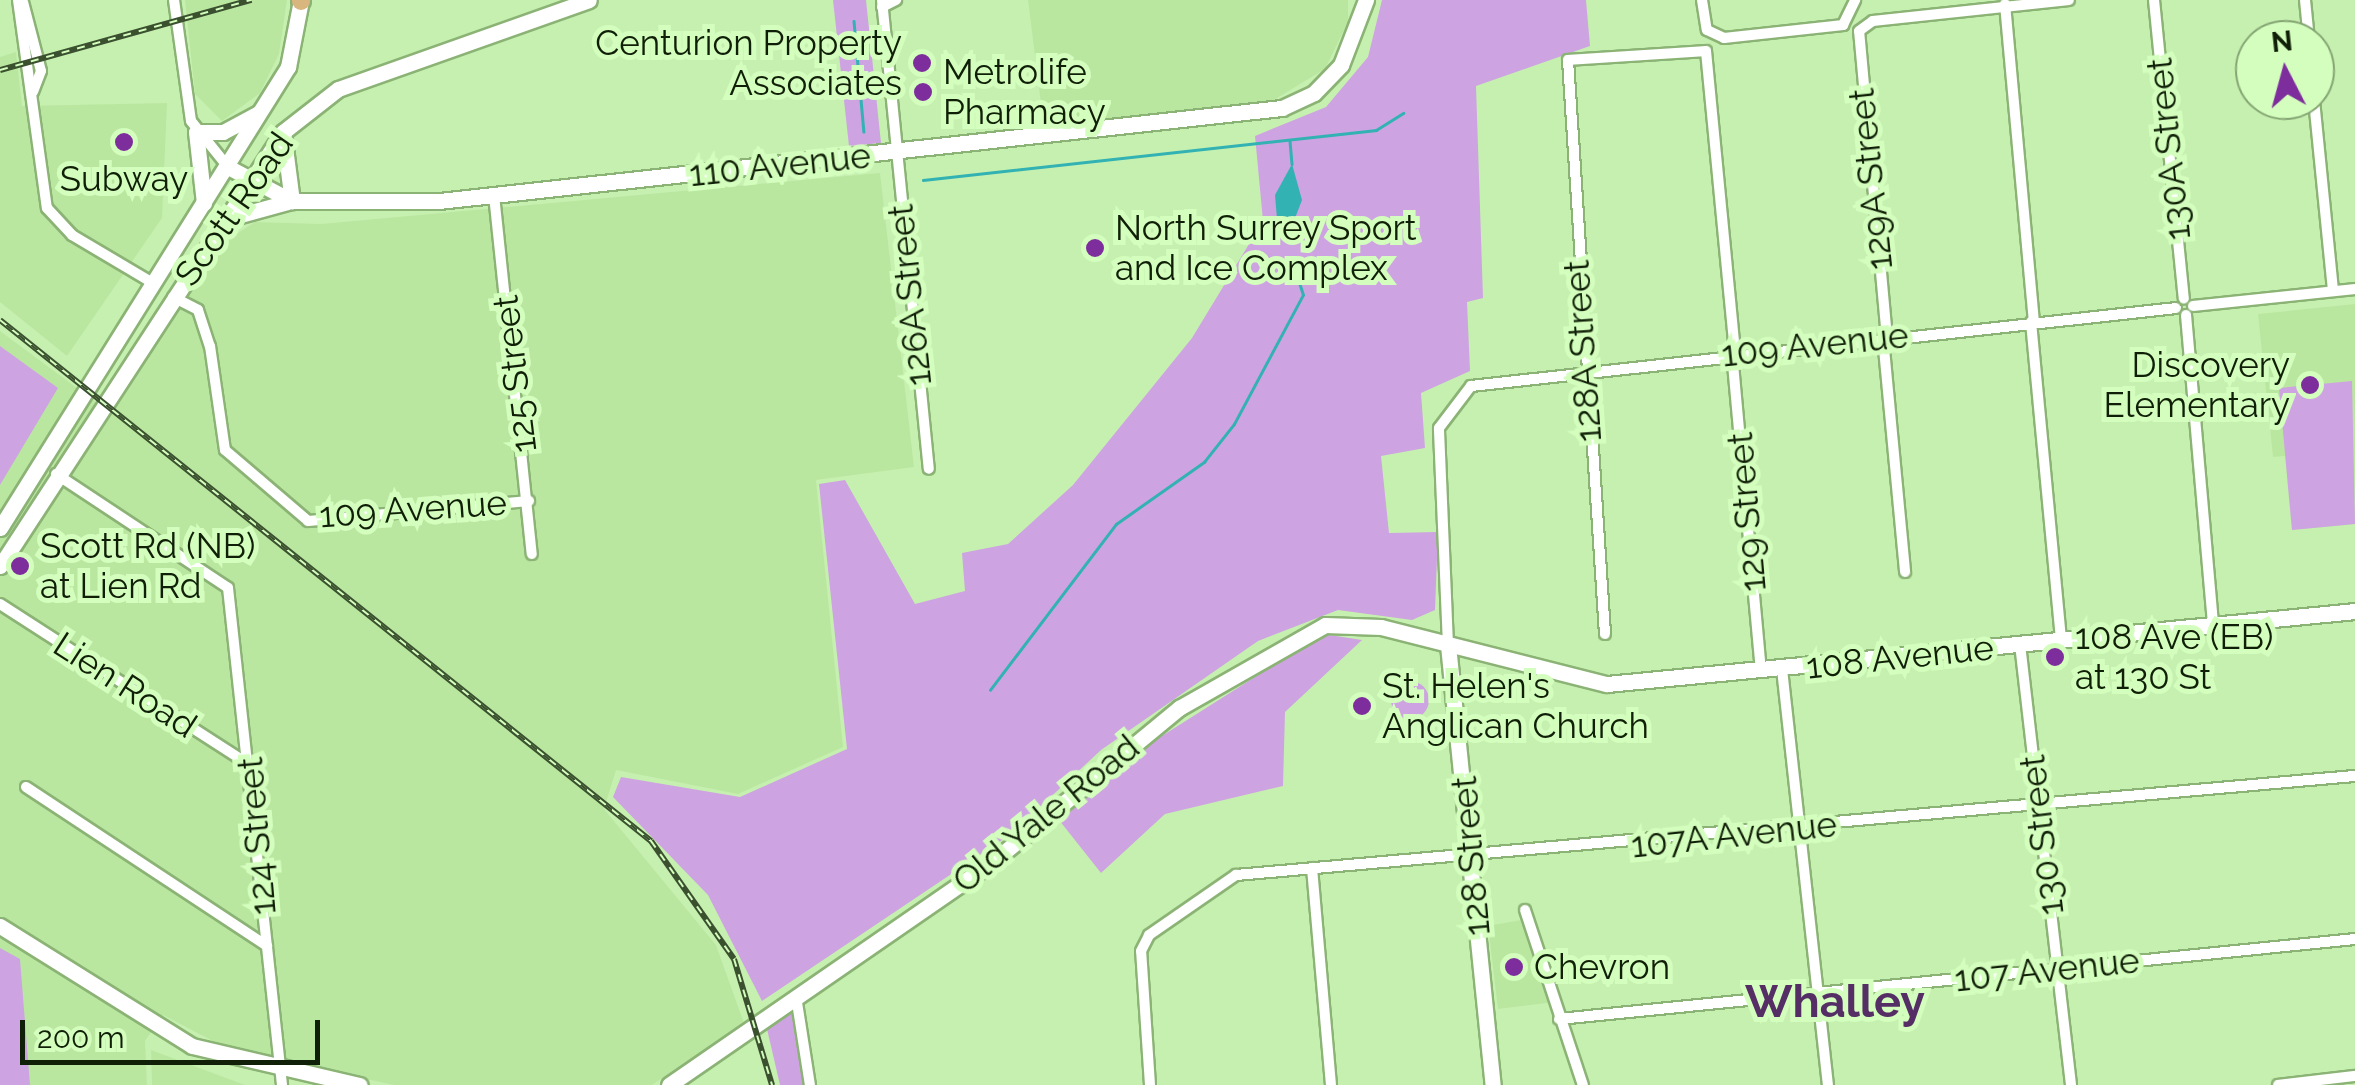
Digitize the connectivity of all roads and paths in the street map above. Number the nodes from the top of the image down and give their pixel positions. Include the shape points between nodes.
1 (20, 0) edge
2 (174, 0) edge
3 (301, 0) edge
4 (589, 0) edge
5 (896, 0) edge
6 (1366, 0) edge
7 (1702, 0) edge
8 (2069, 0) edge
9 (2154, 0) edge
10 (2004, 3) edge
11 (882, 4) edge
12 (1855, 5) edge
13 (1706, 51) joint
14 (262, 111) junction
15 (2316, 120) edge
16 (196, 132) junction
17 (284, 132) junction
18 (894, 153) junction
19 (228, 167) junction
20 (246, 180) junction
21 (494, 195) junction
22 (292, 202) junction
23 (204, 203) junction
24 (222, 220) junction
25 (150, 282) junction
26 (2355, 289) edge
27 (2334, 291) junction
28 (172, 296) junction
29 (2185, 307) junction
30 (2032, 322) junction
31 (1885, 338) junction
32 (1734, 353) junction
33 (1585, 368) junction
34 (1458, 394) joint
35 (929, 470) dead end
36 (55, 474) junction
37 (530, 501) junction
38 (0, 528) edge
39 (532, 554) dead end
40 (0, 566) edge
41 (1905, 572) dead end
42 (0, 604) edge
43 (2355, 611) edge
44 (2213, 625) junction
45 (1605, 634) dead end
46 (2061, 640) junction
47 (2020, 644) junction
48 (1448, 645) junction
49 (1782, 669) junction
50 (1761, 671) junction
51 (250, 765) junction
52 (2355, 776) edge
53 (26, 786) dead end
54 (2039, 804) junction
55 (1800, 828) junction
56 (1471, 855) junction
57 (1312, 868) junction
58 (1524, 910) dead end
59 (0, 926) edge
60 (2355, 939) edge
61 (267, 946) junction
62 (2058, 969) junction
63 (1818, 993) junction
64 (796, 996) junction
65 (1560, 1019) junction
66 (2355, 1076) edge
67 (281, 1077) edge
68 (360, 1085) edge
69 (669, 1085) edge
70 (810, 1085) edge
71 (1150, 1085) edge
72 (1331, 1085) edge
73 (1493, 1085) edge
74 (1583, 1085) edge
75 (1828, 1085) edge
76 (2071, 1085) edge
77 (2278, 1085) edge

1 - 25 street via 42,71 33,92 39,184 52,218
2 - 16 street
3 - 14 main road, Scott Road via 297,44
4 - 17 main road, Scott Road via 338,89
5 - 11 street
6 - 18 main road, 110 Avenue via 1351,51 1314,93 1282,108
7 - 12 street via 1704,23 1724,38 1843,25
8 - 10 street
9 - 29 street, 130A Street
10 - 30 street
10 - 31 street, 129A Street via 1866,24 1857,39
11 - 18 street, 126A Street
13 - 32 street, 129 Street
13 - 33 street, 128A Street via 1575,56 1562,67
14 - 16 main road via 222,132
14 - 19 main road, Scott Road
15 - 27 street
16 - 19 street
16 - 23 main road
17 - 20 main road, Scott Road
17 - 22 main road
18 - 21 main road, 110 Avenue
18 - 35 street, 126A Street
19 - 20 main road, 110 Avenue
19 - 23 main road, Scott Road
20 - 22 main road, 110 Avenue
20 - 24 main road, Scott Road
21 - 22 main road, 110 Avenue
21 - 37 street, 125 Street
22 - 24 main road
23 - 25 main road, Scott Road
24 - 28 main road, Scott Road
25 - 38 main road, Scott Road
26 - 27 street, 109 Avenue
27 - 29 street, 109 Avenue
28 - 36 main road, Scott Road
28 - 37 street, 109 Avenue via 198,310 225,450 308,521
29 - 30 street, 109 Avenue
29 - 44 street, 130A Street
30 - 31 street, 109 Avenue
30 - 46 street
31 - 32 street, 109 Avenue
31 - 41 street, 129A Street
32 - 33 street, 109 Avenue
32 - 50 street, 129 Street
33 - 34 street, 109 Avenue via 1496,378
33 - 45 street, 128A Street
34 - 48 street, 128 Street via 1438,434
36 - 40 main road, Scott Road
36 - 51 street, 124 Street via 228,588
37 - 39 street, 125 Street
42 - 51 street, Lien Road
43 - 44 main road, 108 Avenue
44 - 46 main road, 108 Avenue
46 - 47 main road, 108 Avenue
47 - 49 main road, 108 Avenue
47 - 54 street, 130 Street
48 - 50 main road, 108 Avenue via 1606,684
48 - 56 main road, 128 Street
48 - 64 main road, Old Yale Road via 1350,623 1279,643 1113,758 992,863
49 - 50 main road, 108 Avenue
49 - 55 street
51 - 61 street, 124 Street
52 - 54 street, 107A Avenue
53 - 61 street
54 - 55 street, 107A Avenue
54 - 62 street, 130 Street
55 - 56 street, 107A Avenue
55 - 63 street
56 - 57 street, 107A Avenue
56 - 73 main road, 128 Street
57 - 71 street, 107A Avenue via 1236,875 1149,935 1141,951
57 - 72 street
58 - 65 street
59 - 67 main road via 192,1046
60 - 62 street, 107 Avenue
61 - 67 street, 124 Street
62 - 63 street, 107 Avenue
62 - 76 street, 130 Street
63 - 65 street, 107 Avenue
63 - 75 street
64 - 69 main road, Old Yale Road
64 - 70 street
65 - 74 street
66 - 77 street
67 - 68 main road

